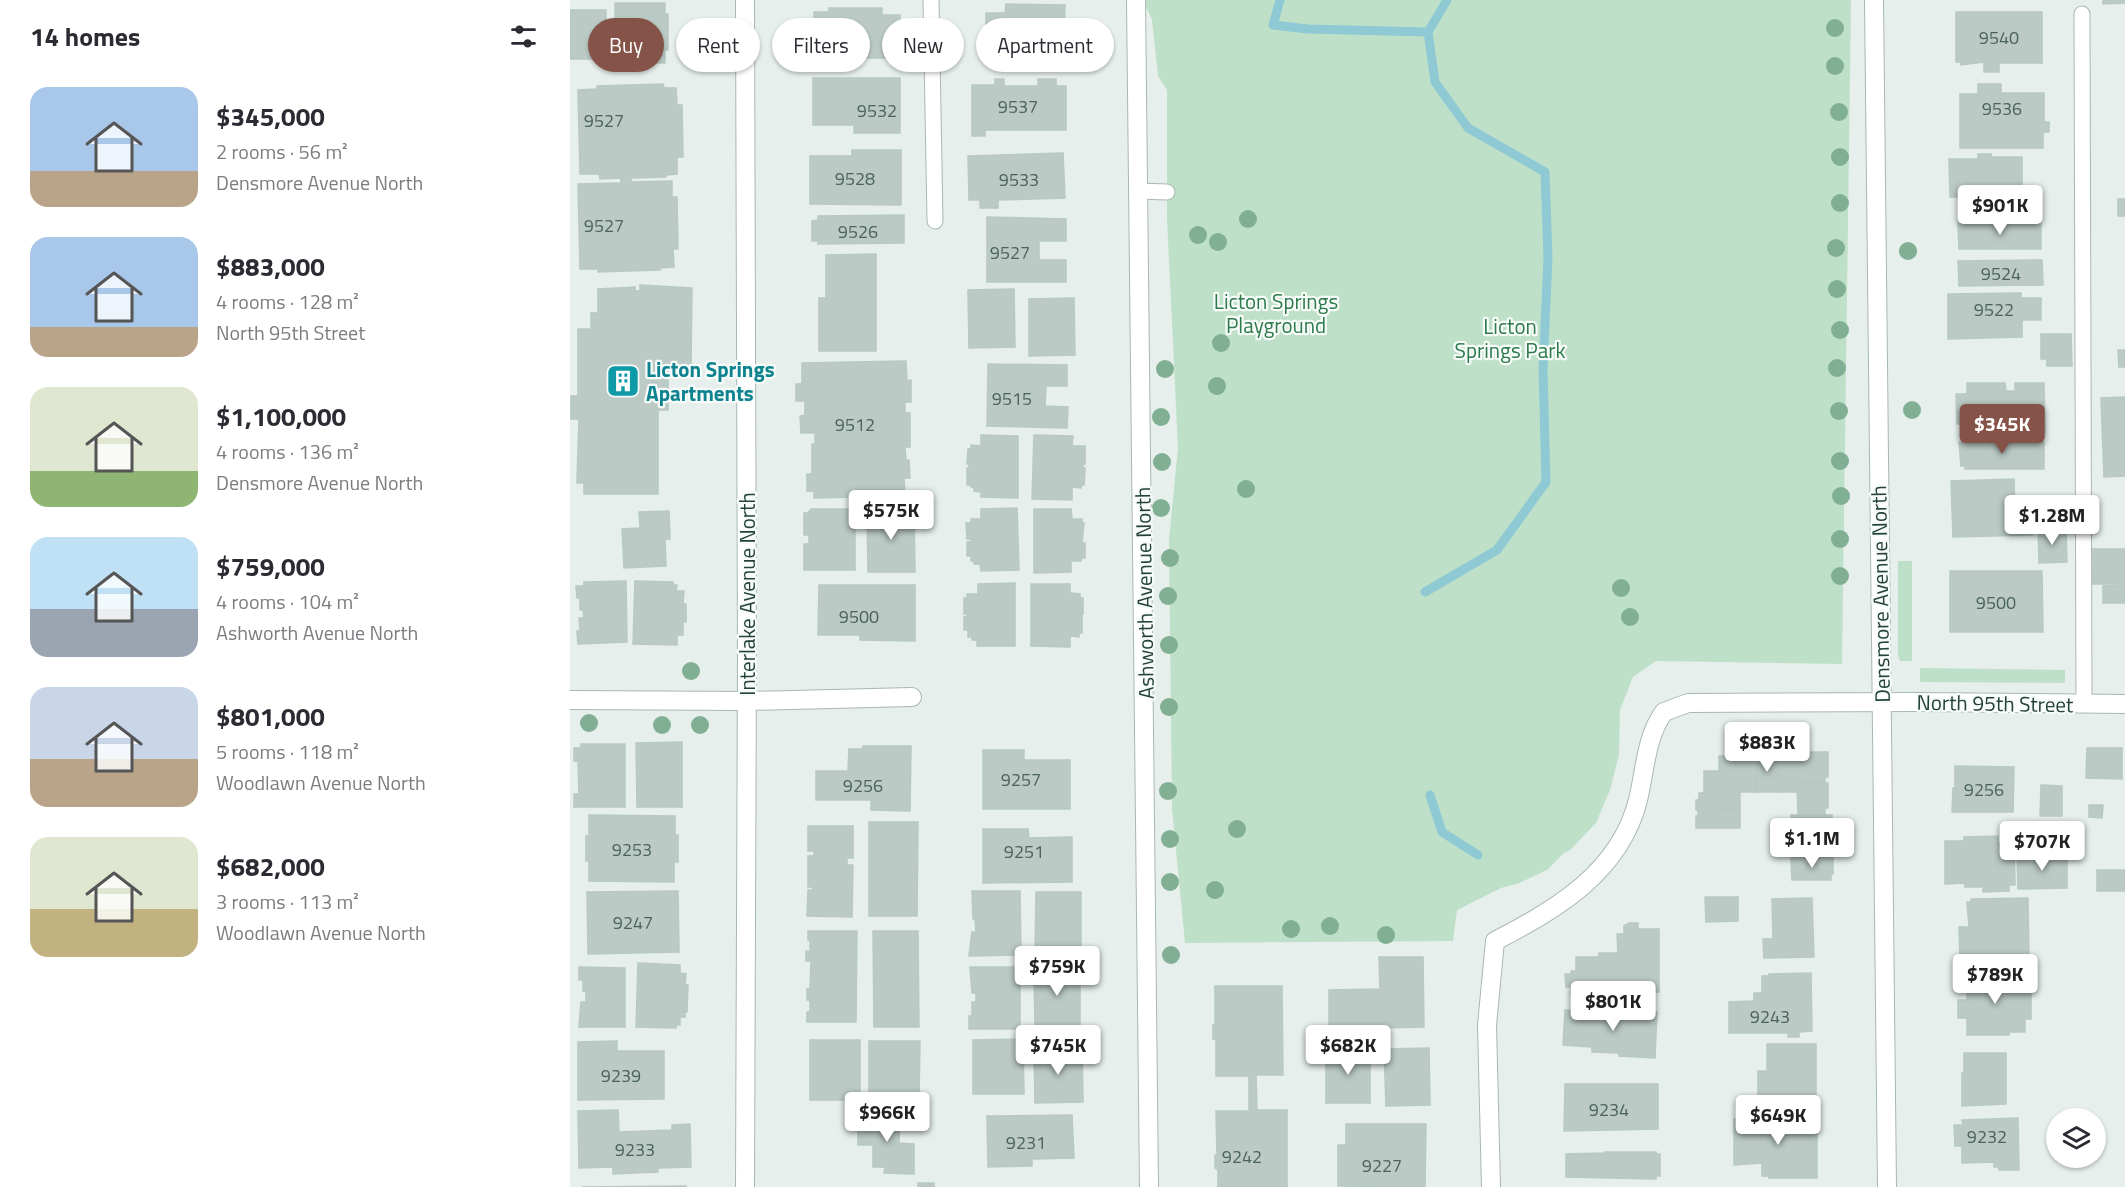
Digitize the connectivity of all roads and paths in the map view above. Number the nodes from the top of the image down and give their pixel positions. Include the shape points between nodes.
1 (745, 0) edge
2 (931, 0) edge
3 (1136, 0) edge
4 (1874, 0) edge
5 (2082, 14) dead end
6 (1138, 191) junction
7 (1167, 192) dead end
8 (935, 220) dead end
9 (912, 697) dead end
10 (570, 700) edge
11 (747, 701) junction
12 (1881, 702) junction
13 (2084, 704) junction
14 (2125, 704) edge
15 (745, 1187) edge
16 (1149, 1187) edge
17 (1491, 1187) edge
18 (1887, 1187) edge

1 - 11 street, Interlake Avenue North
2 - 8 lane
3 - 6 street, Ashworth Avenue North
4 - 12 street, Densmore Avenue North
5 - 13 lane
6 - 7 lane
6 - 16 street, Ashworth Avenue North
9 - 11 street
10 - 11 street
11 - 15 street, Interlake Avenue North
12 - 13 street, North 95th Street
12 - 17 street, North 95th Street via 1688,703 1664,712 1651,738 1636,808 1601,870 1567,900 1495,941 1487,1025
12 - 18 street, Densmore Avenue North
13 - 14 street, North 95th Street

